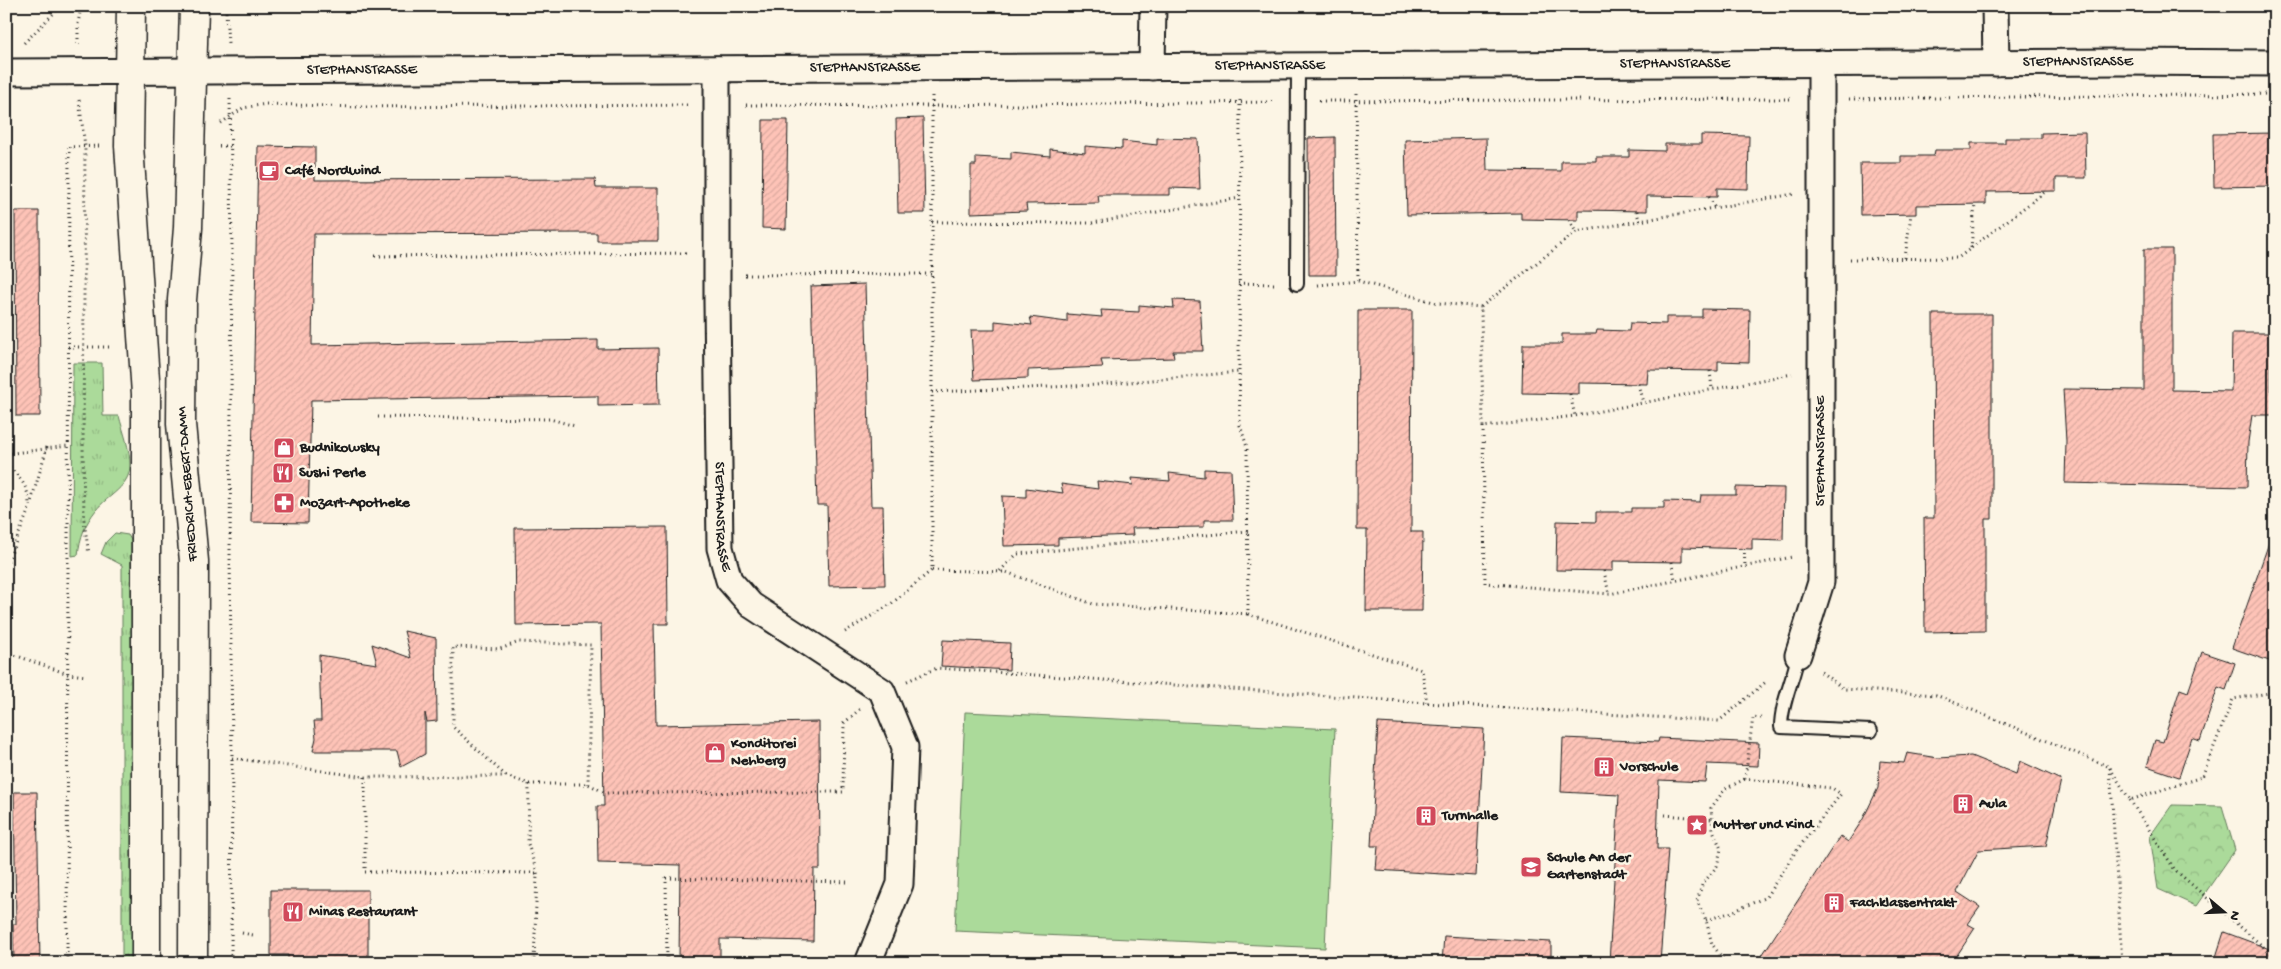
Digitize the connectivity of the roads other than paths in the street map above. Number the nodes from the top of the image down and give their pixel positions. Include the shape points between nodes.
1 (131, 6) edge
2 (194, 6) edge
3 (1153, 6) edge
4 (1995, 6) edge
5 (1821, 63) junction
6 (1996, 63) junction
7 (2275, 63) edge
8 (1298, 66) junction
9 (1152, 67) junction
10 (717, 69) junction
11 (129, 71) junction
12 (193, 71) junction
13 (6, 72) edge
14 (1298, 284) road end
15 (1798, 655) joint
16 (1871, 731) dead end
17 (146, 963) edge
18 (193, 963) edge
19 (868, 963) edge

1 - 11 main road
2 - 12 main road, FRIEDRICH-EBERT-DAMM
3 - 9 street
4 - 6 street
5 - 6 street, STEPHANSTRASSE
5 - 8 street, STEPHANSTRASSE
5 - 15 street, STEPHANSTRASSE via 1821,582
6 - 7 street, STEPHANSTRASSE
8 - 9 street, STEPHANSTRASSE
8 - 14 lane
9 - 10 street, STEPHANSTRASSE
10 - 12 street, STEPHANSTRASSE
10 - 19 street, STEPHANSTRASSE via 720,548 729,580 751,605 882,691 905,747 900,884
11 - 12 street, STEPHANSTRASSE
11 - 13 street, STEPHANSTRASSE
11 - 17 main road via 129,146 146,394
12 - 18 main road, FRIEDRICH-EBERT-DAMM via 188,228 182,300 181,414 194,561
15 - 16 lane via 1781,727

